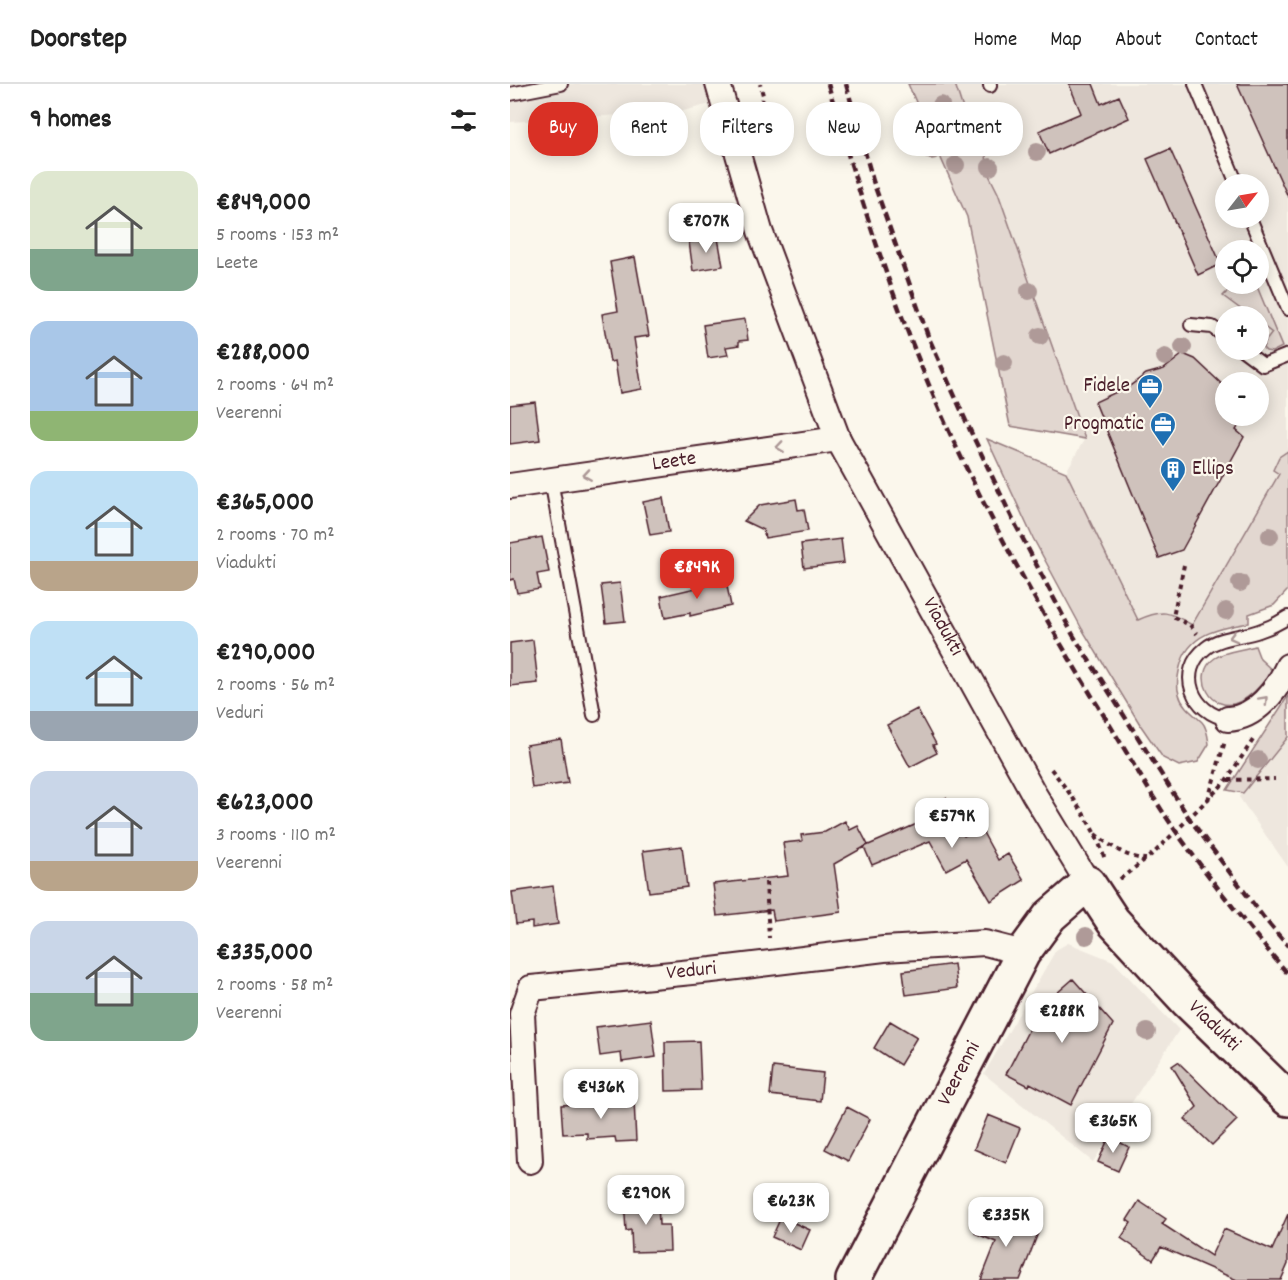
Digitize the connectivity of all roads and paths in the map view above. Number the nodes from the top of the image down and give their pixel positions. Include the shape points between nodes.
1 (561, 84) edge
2 (718, 84) edge
3 (1195, 84) edge
4 (510, 94) edge
5 (1233, 174) edge
6 (1254, 228) edge
7 (1288, 309) edge
8 (1191, 325) dead end
9 (1215, 329) edge
10 (1288, 355) edge
11 (1256, 360) edge
12 (838, 439) junction
13 (551, 480) junction
14 (510, 486) edge
15 (1184, 565) dead end
16 (1288, 617) edge
17 (1190, 625) dead end
18 (1288, 666) edge
19 (594, 715) dead end
20 (1228, 719) junction
21 (1262, 728) dead end
22 (1275, 779) dead end
23 (1227, 780) junction
24 (1207, 801) junction
25 (1095, 834) dead end
26 (1146, 859) junction
27 (766, 882) dead end
28 (1100, 884) junction
29 (769, 942) dead end
30 (1023, 953) junction
31 (1288, 1099) edge
32 (530, 1161) dead end
33 (854, 1280) edge

1 - 4 lane
2 - 12 street, Viadukti via 760,231
3 - 5 lane
6 - 7 lane
8 - 9 lane
10 - 11 lane via 1263,365
12 -> 13 street, Leete
12 - 28 street, Viadukti via 1034,794
13 - 14 street, Leete
13 - 19 lane
15 - 17 path via 1173,617
16 -> 20 lane via 1259,631 1217,642 1198,656 1190,677 1192,691 1203,709
20 -> 18 street via 1253,712
20 - 24 path
21 - 23 path
22 - 23 path
23 - 24 path
24 - 26 path
25 - 26 path via 1116,849
26 - 28 path
27 - 29 path
28 - 30 street, Veerenni via 1050,916
28 - 31 street, Viadukti via 1113,921 1188,1002
30 - 32 street, Veduri via 985,943 884,949 531,988 522,1014
30 - 33 street, Veerenni

